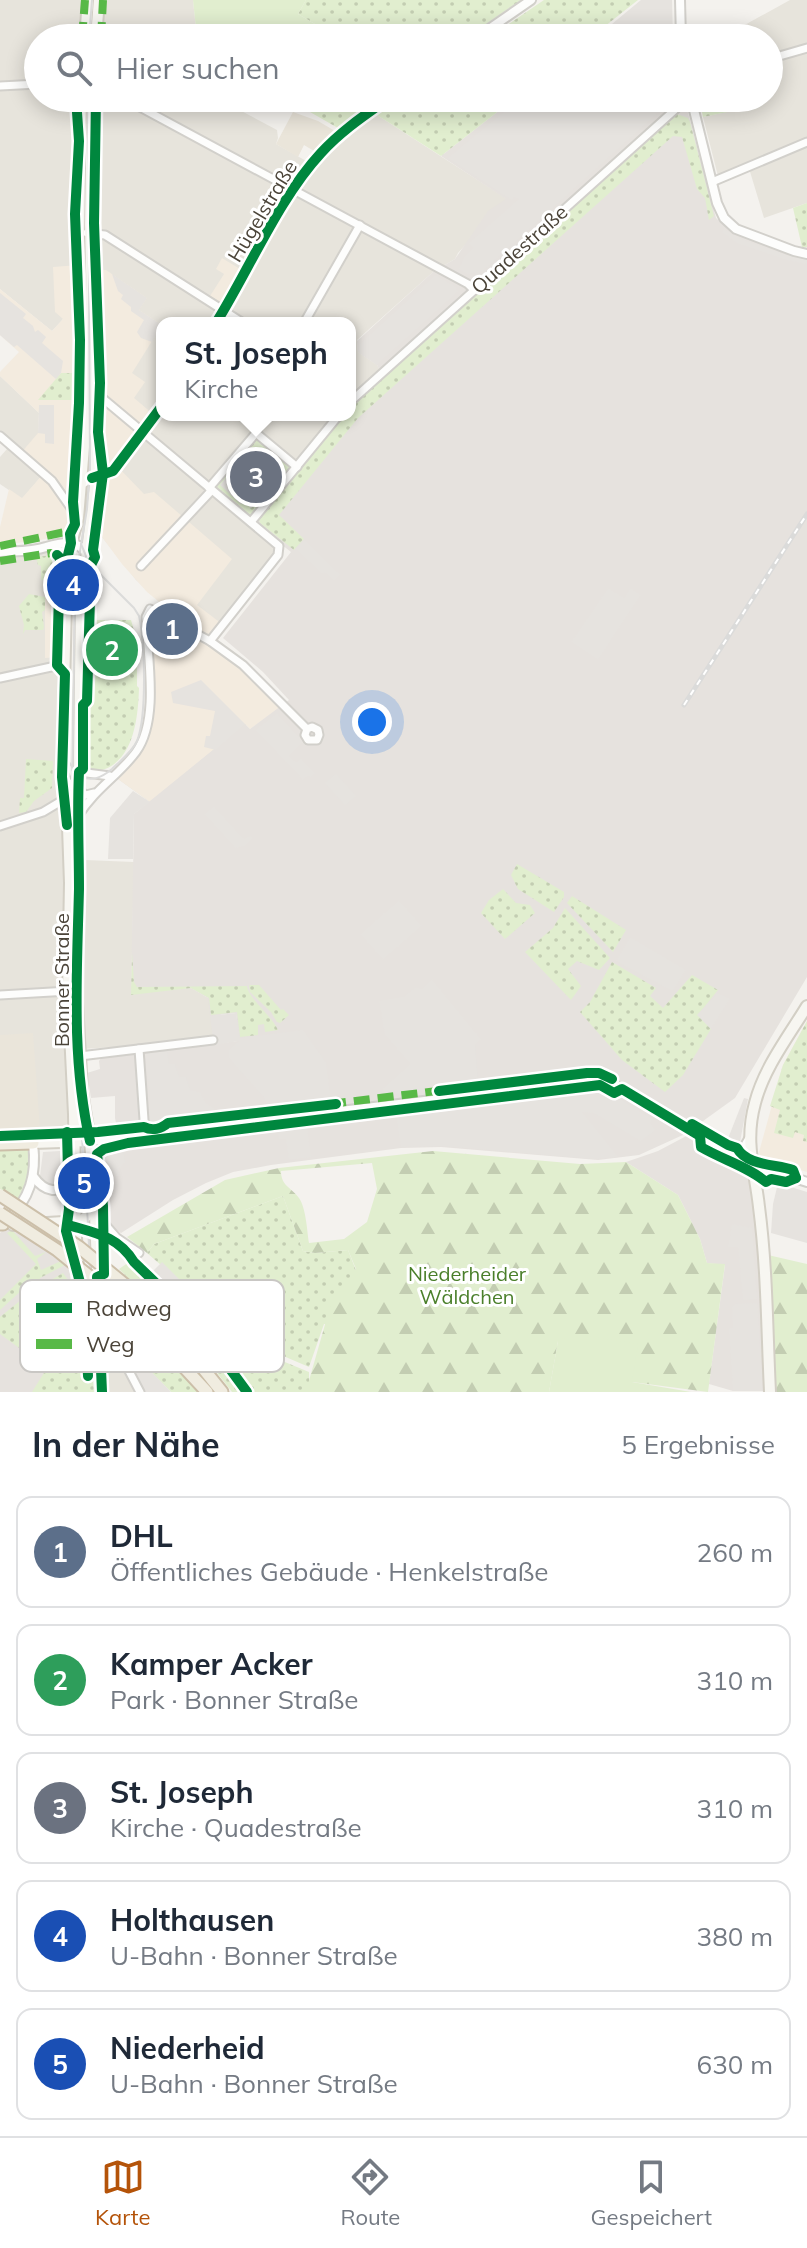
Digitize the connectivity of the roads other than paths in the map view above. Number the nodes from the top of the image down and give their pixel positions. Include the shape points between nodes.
1 (88, 0) edge
2 (99, 0) edge
3 (531, 0) edge
4 (680, 0) edge
5 (86, 24) edge
6 (97, 24) edge
7 (496, 24) edge
8 (681, 24) edge
9 (807, 48) edge
10 (783, 55) edge
11 (24, 85) edge
12 (0, 86) edge
13 (81, 112) edge
14 (92, 112) edge
15 (149, 112) edge
16 (369, 112) edge
17 (672, 112) edge
18 (695, 112) edge
19 (807, 142) edge
20 (712, 182) junction
21 (294, 189) junction
22 (79, 219) junction
23 (360, 225) junction
24 (91, 233) junction
25 (81, 252) junction
26 (803, 253) edge
27 (92, 261) junction
28 (474, 290) junction
29 (224, 311) junction
30 (220, 317) edge
31 (234, 317) edge
32 (307, 317) edge
33 (84, 376) junction
34 (356, 389) edge
35 (95, 392) junction
36 (106, 402) junction
37 (95, 408) junction
38 (156, 415) edge
39 (261, 421) edge
40 (334, 421) edge
41 (143, 433) junction
42 (256, 433) junction
43 (0, 436) edge
44 (297, 467) junction
45 (96, 477) junction
46 (211, 489) junction
47 (80, 490) junction
48 (63, 497) junction
49 (78, 518) junction
50 (251, 522) junction
51 (71, 543) junction
52 (49, 547) junction
53 (0, 552) edge
54 (87, 554) junction
55 (67, 559) junction
56 (141, 566) dead end
57 (210, 641) junction
58 (65, 664) junction
59 (0, 678) edge
60 (64, 687) junction
61 (79, 693) junction
62 (307, 729) dead end
63 (79, 772) junction
64 (63, 774) junction
65 (110, 776) junction
66 (78, 790) junction
67 (94, 793) junction
68 (63, 800) junction
69 (77, 818) junction
70 (0, 826) edge
71 (72, 988) junction
72 (0, 995) edge
73 (807, 1006) edge
74 (213, 1040) dead end
75 (139, 1049) junction
76 (80, 1056) junction
77 (145, 1134) junction
78 (749, 1139) junction
79 (75, 1141) junction
80 (90, 1141) junction
81 (0, 1144) edge
82 (34, 1149) junction
83 (725, 1152) junction
84 (751, 1165) junction
85 (774, 1172) junction
86 (33, 1176) junction
87 (74, 1180) junction
88 (807, 1182) edge
89 (756, 1189) junction
90 (0, 1195) edge
91 (94, 1210) junction
92 (75, 1221) junction
93 (1, 1222) edge
94 (49, 1222) junction
95 (96, 1226) junction
96 (76, 1238) junction
97 (117, 1238) junction
98 (139, 1253) dead end
99 (83, 1280) edge
100 (95, 1280) edge
101 (97, 1280) edge
102 (119, 1280) edge
103 (101, 1372) edge
104 (130, 1372) edge
105 (188, 1372) edge
106 (206, 1372) edge
107 (102, 1392) edge
108 (140, 1392) edge
109 (207, 1392) edge
110 (222, 1392) edge
111 (770, 1392) edge

1 - 5 main road
2 - 6 main road
3 - 7 street
4 - 8 street
9 - 10 street
11 - 12 street
13 - 22 main road, Bonner Straße
14 - 24 main road, Bonner Straße
15 - 21 street
16 - 21 street, Hügelstraße via 332,142
17 - 28 street, Quadestraße
18 - 20 street
19 - 20 street
20 - 26 street via 721,214 731,226
21 - 23 street
21 - 29 street, Hügelstraße
22 - 24 street via 83,231
22 - 25 main road, Bonner Straße
23 - 28 street
23 - 32 street
24 - 27 main road, Bonner Straße
24 - 29 street via 105,235
25 - 27 main road via 88,251
25 - 33 main road, Bonner Straße
27 - 35 main road, Bonner Straße
28 - 34 street, Quadestraße
29 - 30 street, Hügelstraße
29 - 31 street
33 - 35 main road via 86,386
33 - 47 main road, Bonner Straße
35 - 36 street
35 - 37 main road, Bonner Straße
36 - 37 street
36 - 41 street
37 - 45 main road, Bonner Straße
38 - 41 street
39 - 42 street
40 - 44 street
41 - 45 street via 113,471
41 - 46 street
42 - 44 street
42 - 46 street
43 - 48 street
44 - 50 street
45 - 47 street
45 - 54 main road, Bonner Straße
46 - 50 street
46 - 56 street
47 - 48 street via 73,500
47 - 49 main road, Bonner Straße
48 - 49 street
49 - 51 main road, Bonner Straße
50 - 57 street via 280,548 278,555
51 - 52 street
51 - 54 street
51 - 55 main road, Bonner Straße
52 - 53 street
52 - 55 street
54 - 61 main road, Bonner Straße
55 - 58 main road, Bonner Straße
57 - 62 street via 255,675
57 - 65 street via 150,609 147,726 135,753
58 - 59 street
58 - 60 main road, Bonner Straße
60 - 61 main road via 73,682
60 - 64 main road, Bonner Straße
61 - 63 main road, Bonner Straße
63 - 65 street
63 - 66 main road, Bonner Straße
64 - 66 street
64 - 68 main road, Bonner Straße
65 - 67 street
66 - 67 street
66 - 69 main road, Bonner Straße
67 - 69 street
68 - 70 street
68 - 71 main road, Bonner Straße
69 - 71 main road, Bonner Straße
71 - 72 street
71 - 76 main road, Bonner Straße
71 - 79 main road, Bonner Straße
73 - 78 main road via 765,1077
74 - 75 street
75 - 76 street
75 - 77 street
76 - 80 main road, Bonner Straße
77 - 80 street
77 - 83 street via 599,1080
78 - 83 street via 739,1152
78 - 84 main road
79 - 80 main road
79 - 82 main road
79 - 87 main road, Bonner Straße
80 - 91 main road, Bonner Straße
81 - 82 highway
82 - 86 street
83 - 84 street
84 - 85 street
84 - 89 main road
85 - 88 street
85 - 89 street via 763,1176
86 - 87 street via 52,1191
86 - 93 street via 23,1203
87 - 92 main road, Bonner Straße
89 - 111 main road
90 - 102 highway, bridge
91 - 92 main road
91 - 95 main road, Bonner Straße
91 - 97 street
92 - 94 main road
92 - 95 main road
92 - 96 main road, Bonner Straße
93 - 94 main road
93 - 100 highway, bridge via 67,1257
94 - 96 main road via 62,1225
95 - 97 street
95 - 101 main road, Bonner Straße
96 - 99 main road, Bonner Straße
97 - 98 street
103 - 107 main road, Bonner Straße
104 - 108 street
105 - 109 highway, bridge
106 - 110 highway, bridge

